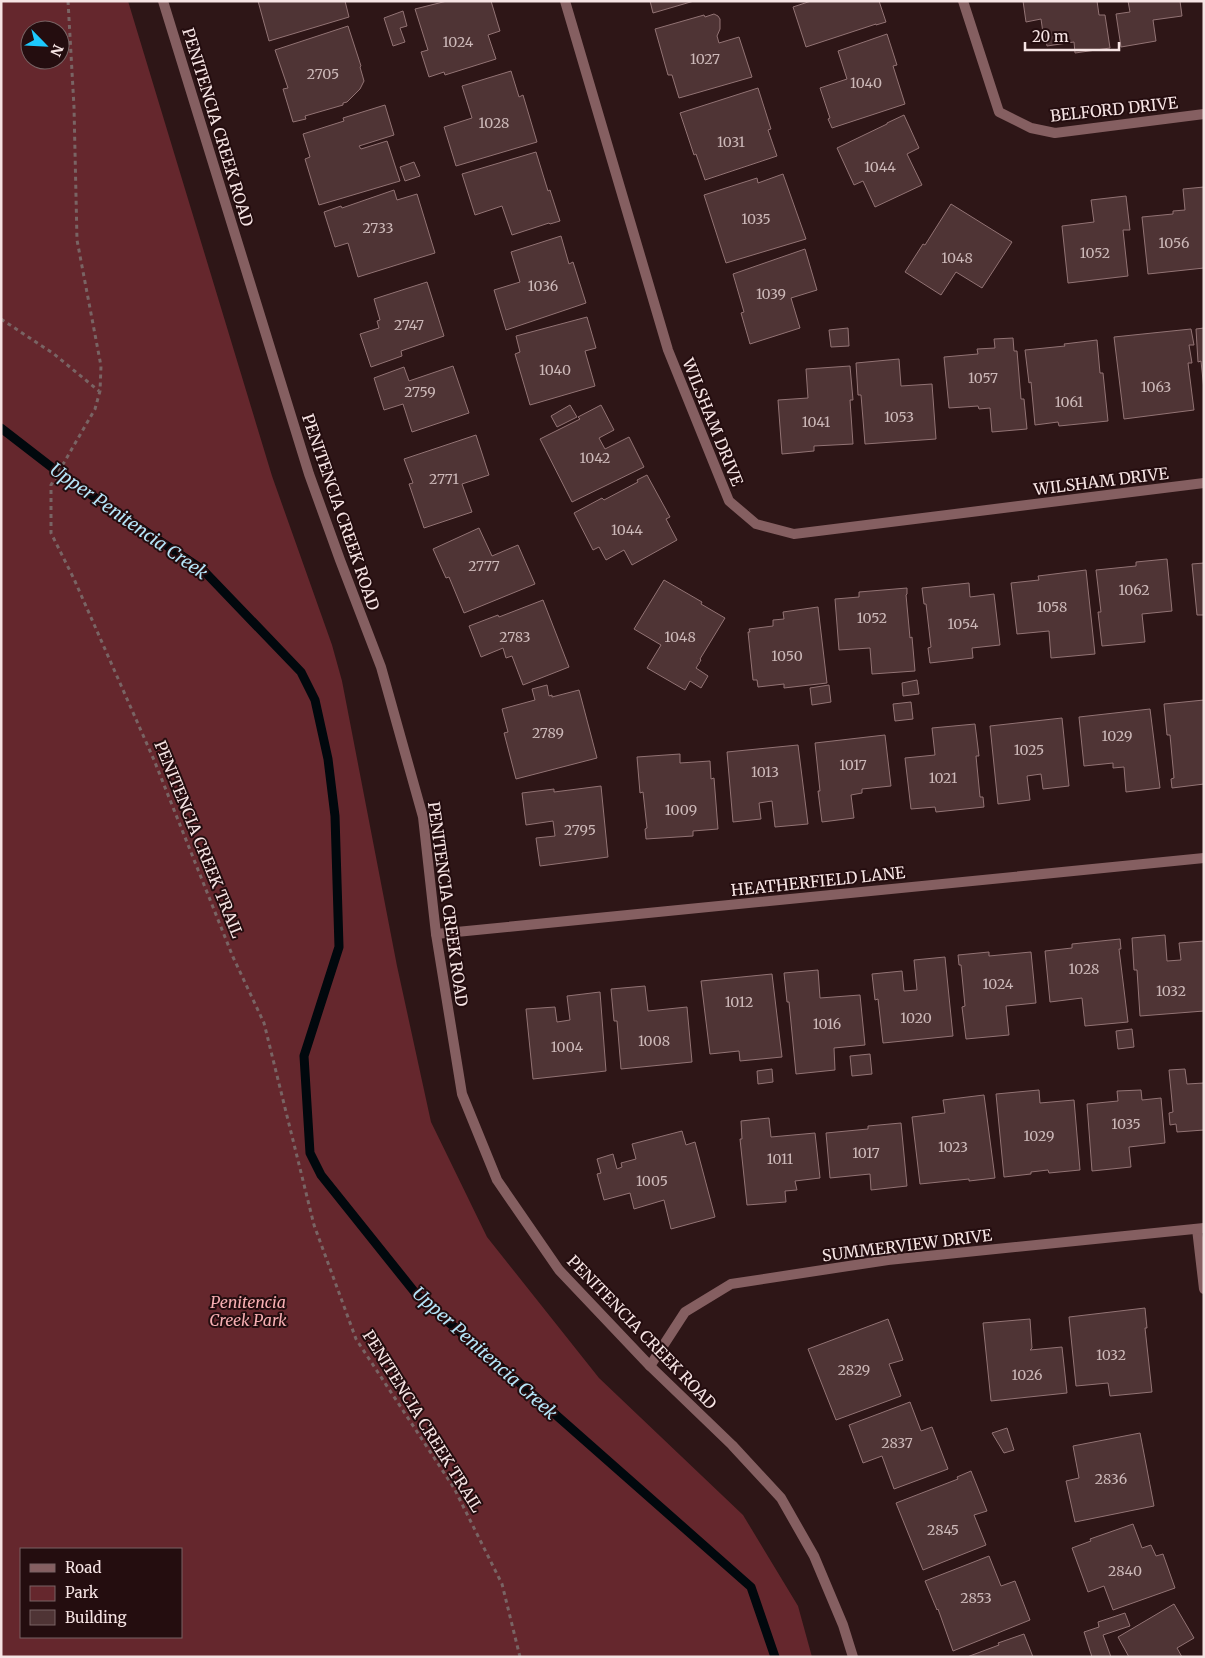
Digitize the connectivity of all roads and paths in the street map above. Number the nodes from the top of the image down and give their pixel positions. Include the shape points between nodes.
1 (68, 1) edge
2 (163, 1) edge
3 (565, 1) edge
4 (963, 1) edge
5 (1204, 114) edge
6 (1, 319) edge
7 (100, 392) junction
8 (1204, 483) edge
9 (1204, 858) edge
10 (436, 934) junction
11 (1200, 1229) edge
12 (1204, 1289) edge
13 (650, 1366) junction
14 (520, 1657) edge
15 (852, 1657) edge

1 - 7 path, PENITENCIA CREEK TRAIL via 77,240 101,366
2 - 10 street, PENITENCIA CREEK ROAD via 309,474 381,667 423,817
3 - 8 street, WILSHAM DRIVE via 668,350 729,501 756,524 794,534
4 - 5 street, BELFORD DRIVE via 999,112 1031,128 1055,133
6 - 7 path via 54,354
7 - 14 path, PENITENCIA CREEK TRAIL via 95,409 51,485 51,533 154,760 233,957 264,1023 314,1225 356,1339 454,1488 502,1584
9 - 10 street, HEATHERFIELD LANE
10 - 13 street, PENITENCIA CREEK ROAD via 462,1094 497,1180 559,1270
11 - 12 street
11 - 13 street, SUMMERVIEW DRIVE via 888,1260 731,1284 685,1312
13 - 15 street, PENITENCIA CREEK ROAD via 732,1445 781,1498 814,1556 843,1625

